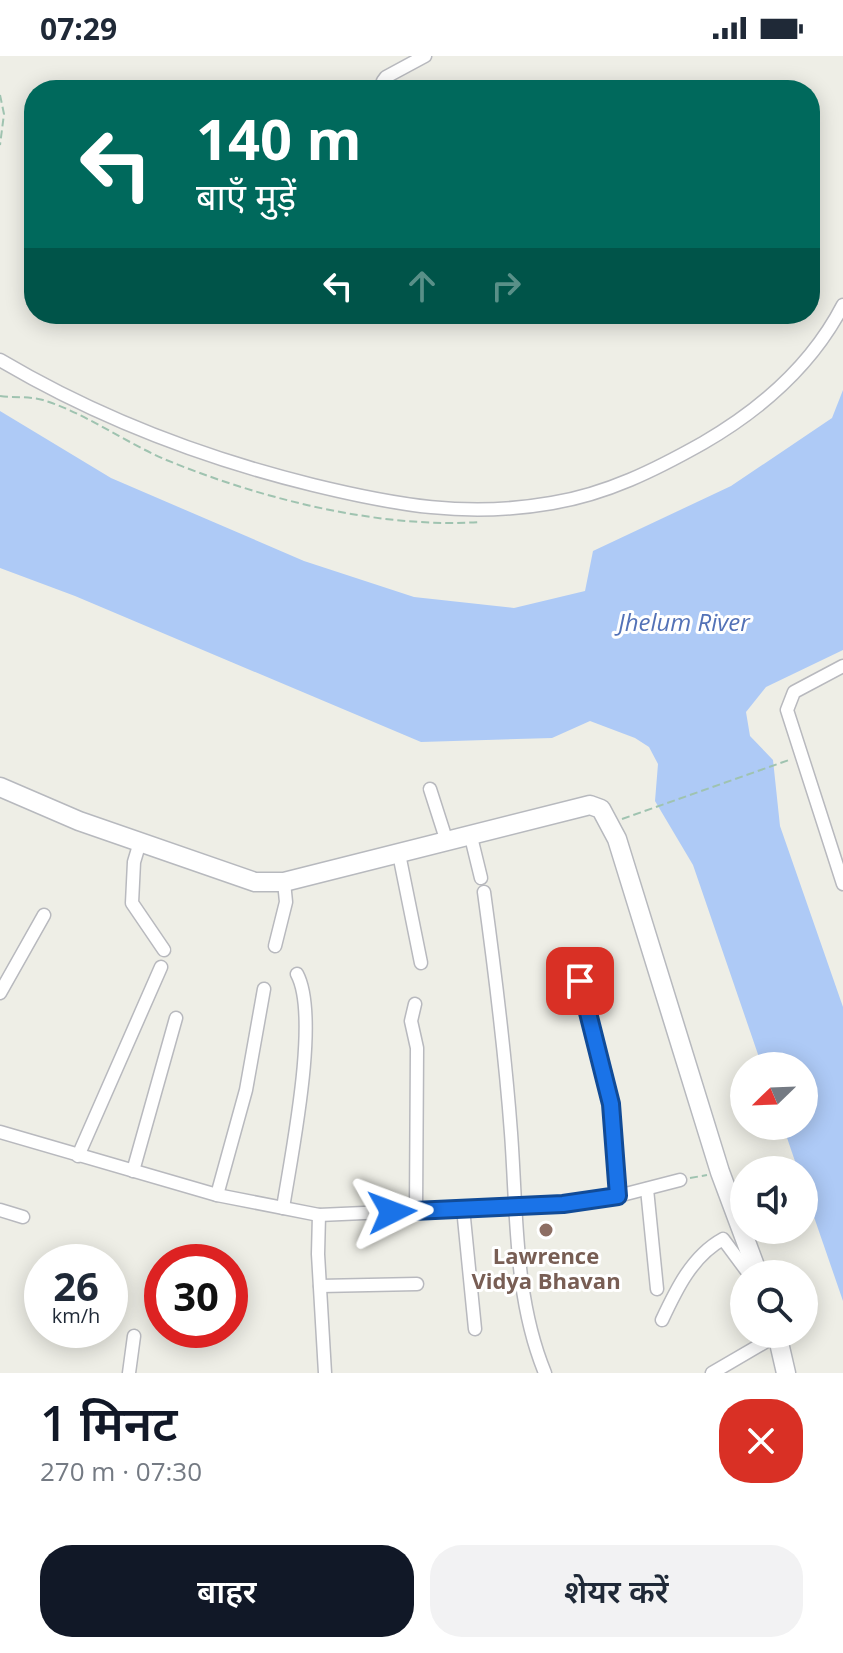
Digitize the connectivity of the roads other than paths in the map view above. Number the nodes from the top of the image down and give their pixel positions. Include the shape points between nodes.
1 (425, 56) edge
2 (384, 80) edge
3 (843, 305) edge
4 (0, 360) edge
5 (843, 666) edge
6 (0, 787) edge
7 (430, 789) dead end
8 (471, 837) junction
9 (140, 842) junction
10 (447, 842) junction
11 (399, 854) junction
12 (284, 882) junction
13 (843, 884) edge
14 (44, 915) dead end
15 (275, 946) dead end
16 (164, 950) dead end
17 (421, 963) dead end
18 (576, 964) dead end
19 (161, 967) dead end
20 (297, 974) dead end
21 (264, 989) dead end
22 (0, 993) edge
23 (415, 1004) dead end
24 (176, 1018) dead end
25 (0, 1132) edge
26 (78, 1156) junction
27 (133, 1171) junction
28 (680, 1180) road end
29 (647, 1189) junction
30 (217, 1195) junction
31 (618, 1196) junction
32 (513, 1206) junction
33 (283, 1208) junction
34 (463, 1208) junction
35 (0, 1210) edge
36 (416, 1211) junction
37 (319, 1215) junction
38 (23, 1217) dead end
39 (739, 1260) edge
40 (753, 1260) edge
41 (417, 1284) dead end
42 (320, 1286) junction
43 (657, 1289) dead end
44 (662, 1320) dead end
45 (475, 1329) dead end
46 (134, 1336) dead end
47 (754, 1348) edge
48 (780, 1348) edge
49 (129, 1373) edge
50 (325, 1373) edge
51 (545, 1373) edge
52 (712, 1373) edge
53 (786, 1373) edge

1 - 2 street
3 - 4 street via 784,384 716,436 610,489 517,508 393,504 247,469 138,430
5 - 13 street via 794,692 787,710
6 - 9 main road
7 - 10 street
8 - 10 main road
8 - 32 street via 503,1027
8 - 40 main road via 590,805 601,809 617,839 720,1172
9 - 12 main road via 255,882
9 - 16 street via 132,903
10 - 11 main road
11 - 12 main road
11 - 17 street
12 - 15 street via 286,902
14 - 22 street
18 - 31 street via 611,1104
19 - 26 street
20 - 33 street via 305,993 303,1056
21 - 30 street via 246,1090
23 - 36 street via 411,1025 417,1048
24 - 27 street
25 - 26 street
26 - 27 street
27 - 30 street
28 - 29 street
29 - 31 street
29 - 43 street
30 - 33 street
31 - 32 street
32 - 34 street
32 - 51 street via 529,1327
33 - 37 street
34 - 36 street
34 - 45 street
35 - 38 street
36 - 37 street
37 - 42 street
39 - 44 street via 723,1239 718,1242 693,1264
41 - 42 street
42 - 50 street
46 - 49 street
47 - 52 street
48 - 53 main road

